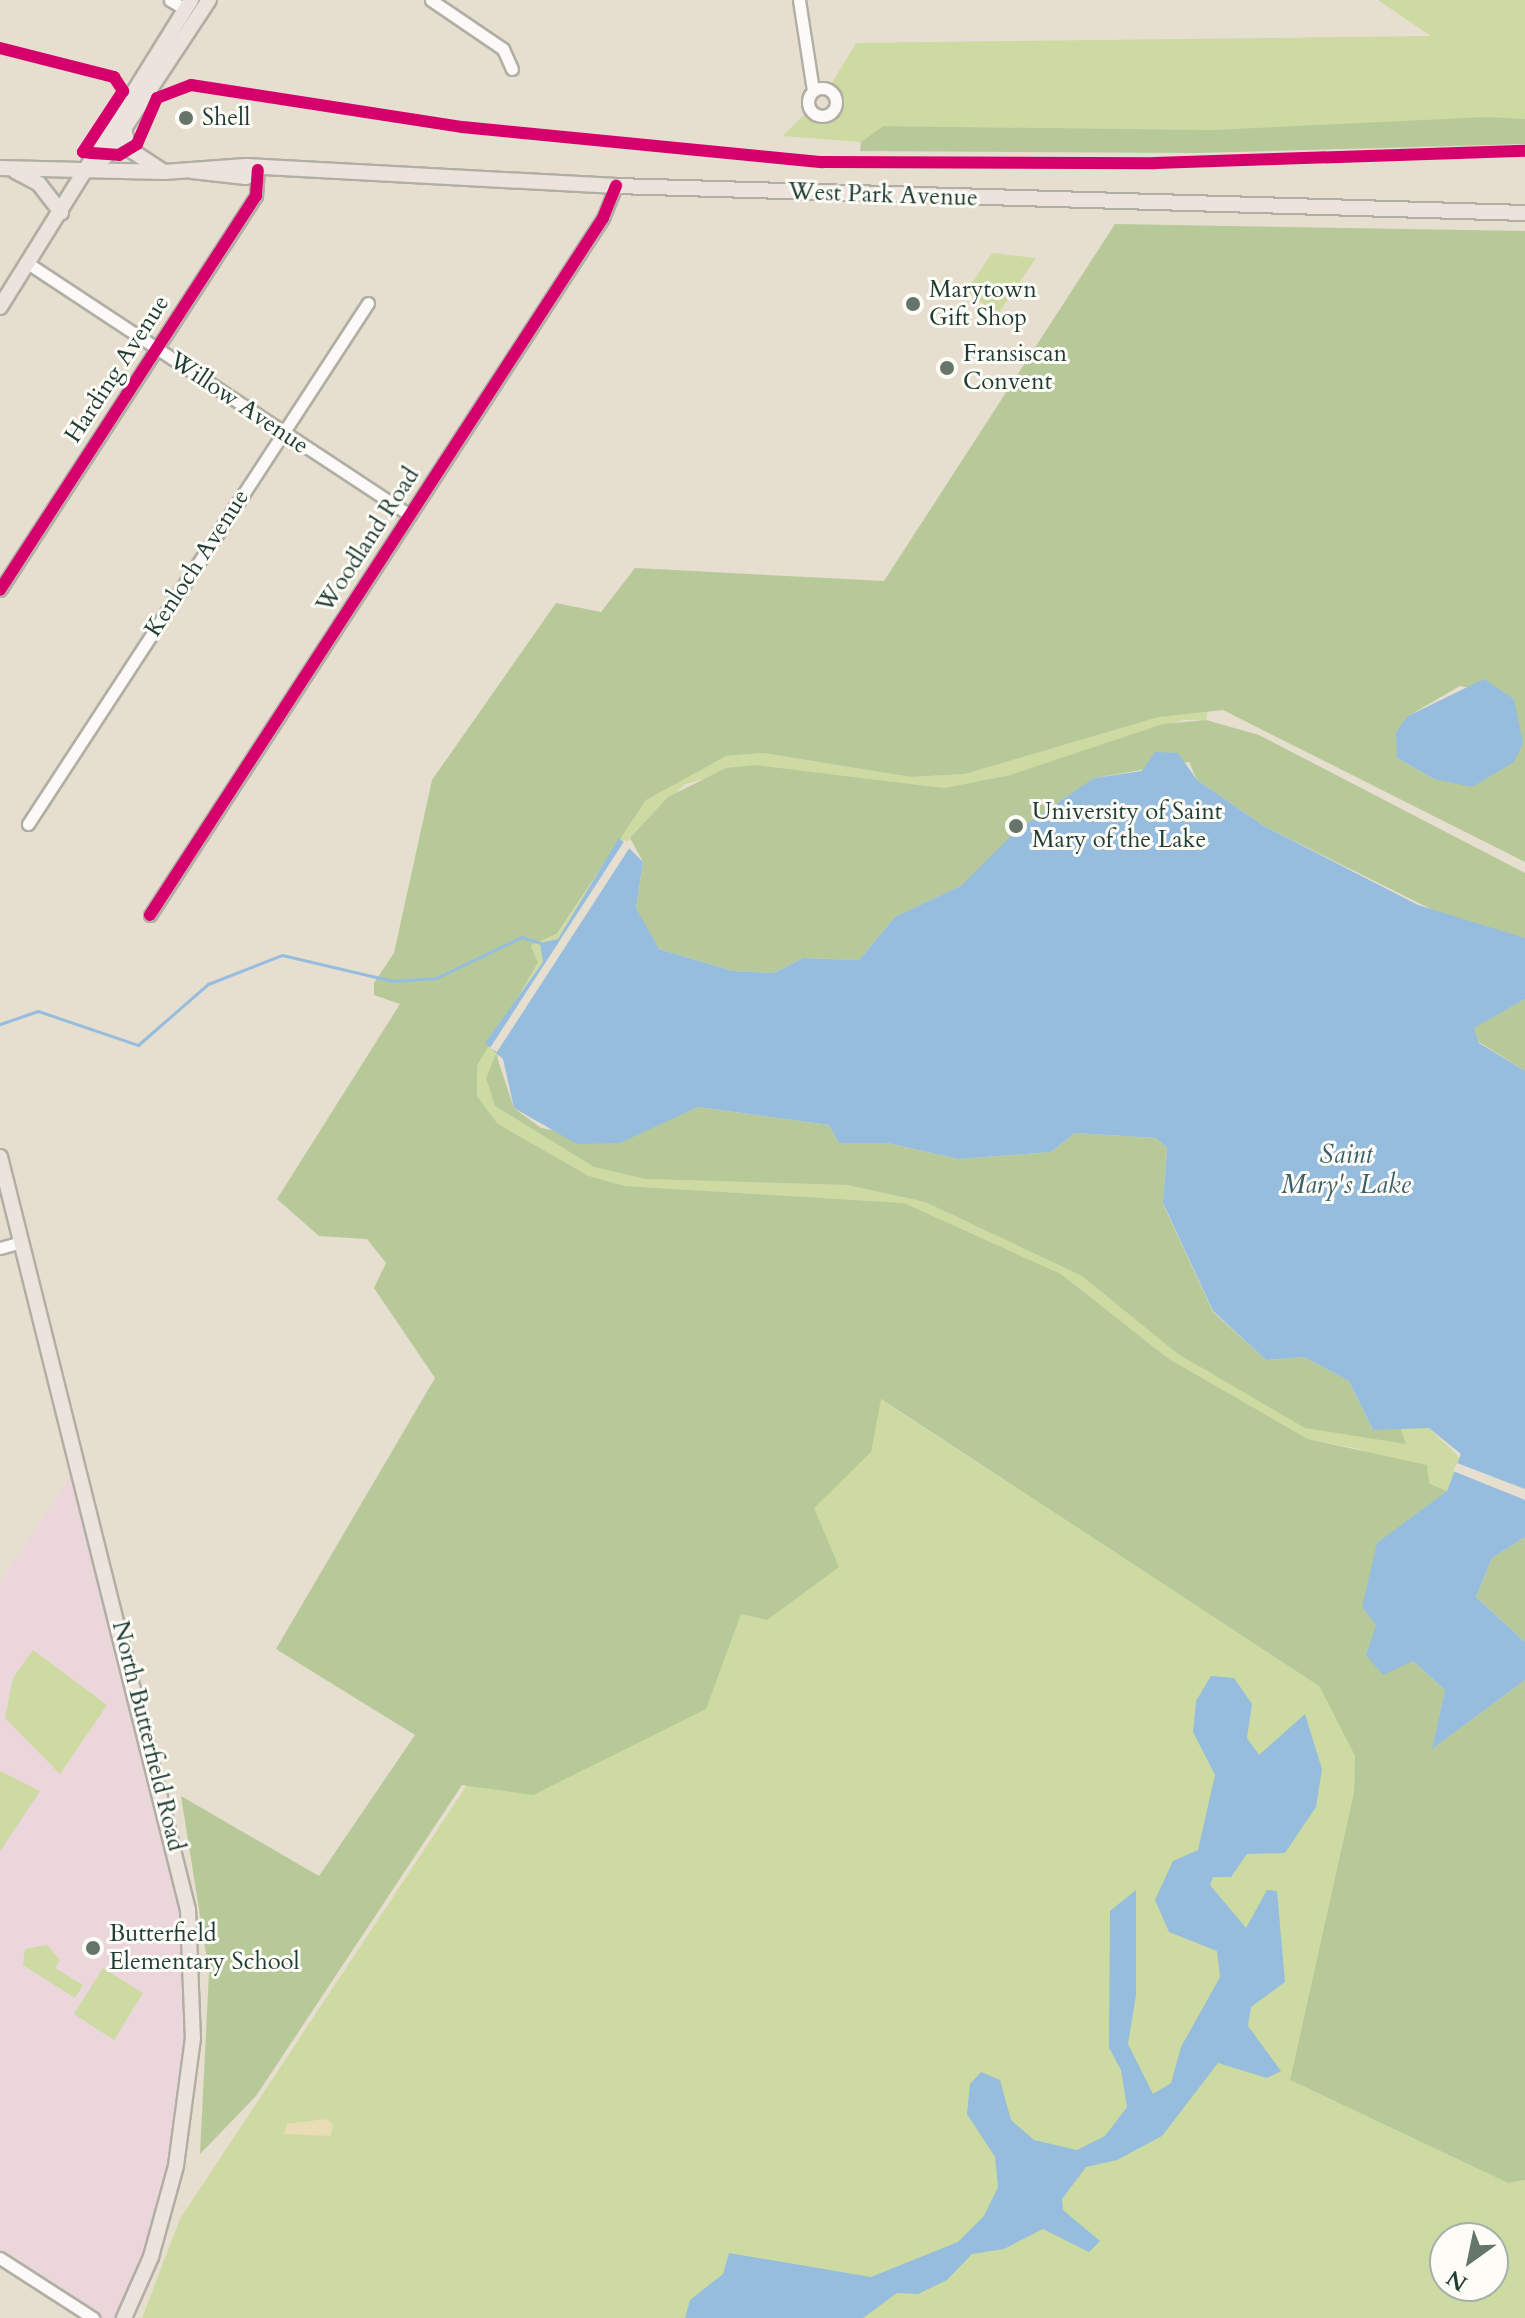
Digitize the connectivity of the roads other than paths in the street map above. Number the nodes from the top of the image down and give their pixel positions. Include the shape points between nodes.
1 (170, 0) edge
2 (209, 0) edge
3 (431, 0) edge
4 (799, 0) edge
5 (188, 5) edge
6 (512, 69) dead end
7 (813, 90) dead end
8 (124, 129) junction
9 (5, 169) edge
10 (258, 170) junction
11 (87, 171) junction
12 (164, 172) junction
13 (616, 186) junction
14 (61, 212) junction
15 (1525, 213) edge
16 (29, 264) junction
17 (368, 303) dead end
18 (0, 307) edge
19 (158, 349) junction
20 (282, 431) junction
21 (410, 515) junction
22 (0, 590) edge
23 (28, 824) dead end
24 (150, 915) dead end
25 (0, 1157) edge
26 (21, 1242) junction
27 (0, 1248) edge
28 (0, 2258) edge
29 (93, 2318) edge
30 (124, 2318) edge

1 - 5 street
2 - 8 main road
3 - 6 street via 503,49
4 - 7 street
5 - 11 main road
8 - 11 main road
8 - 12 main road via 129,149
9 - 11 main road, West Park Avenue
9 - 14 main road via 39,184
10 - 12 main road, West Park Avenue via 205,165
10 - 13 main road, West Park Avenue
10 - 19 street, Harding Avenue via 256,196
11 - 12 main road, West Park Avenue
11 - 14 main road
13 - 15 main road, West Park Avenue
13 - 21 street, Woodland Road via 603,218
14 - 16 main road
16 - 18 main road
16 - 19 street, Willow Avenue
17 - 20 street, Kenloch Avenue
19 - 20 street, Willow Avenue
19 - 22 street, Harding Avenue
20 - 21 street, Willow Avenue
20 - 23 street, Kenloch Avenue
21 - 24 street, Woodland Road
25 - 26 main road, North Butterfield Road
26 - 27 street
26 - 30 main road, North Butterfield Road via 179,1858 190,1933 193,2038 176,2166 151,2257
28 - 29 street

